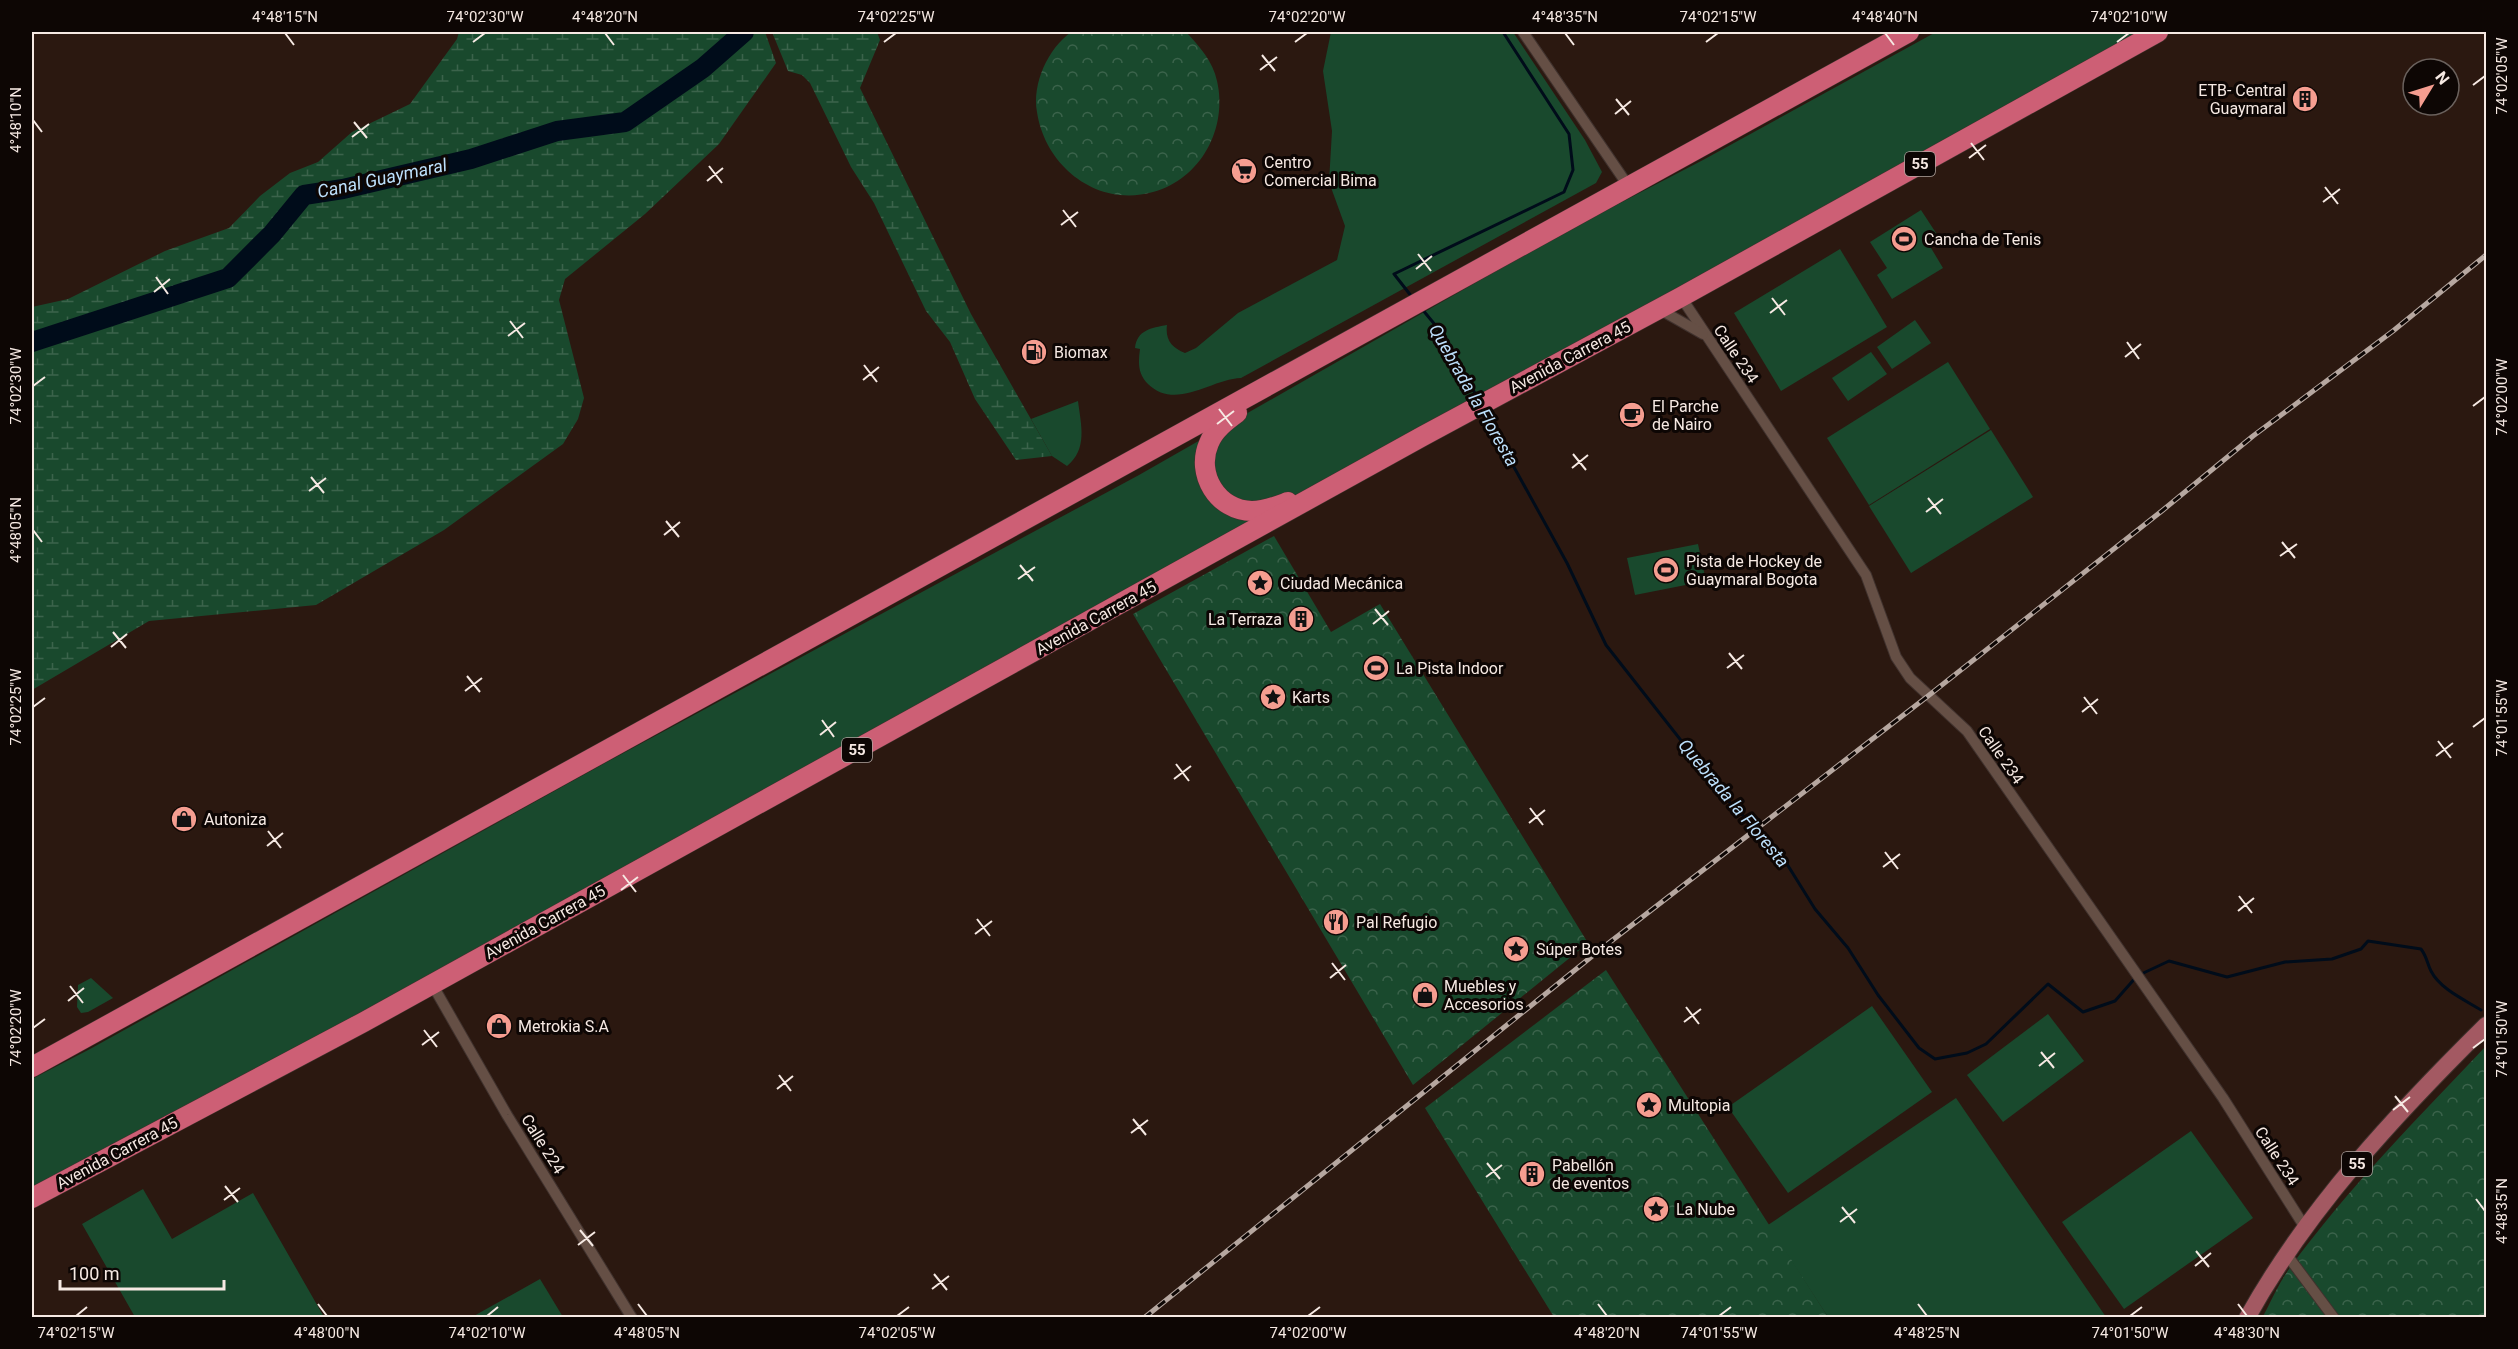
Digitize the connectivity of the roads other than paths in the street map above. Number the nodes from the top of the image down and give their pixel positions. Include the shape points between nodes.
1 (1523, 32) edge
2 (1909, 32) edge
3 (2158, 32) edge
4 (1629, 187) junction
5 (1681, 297) junction
6 (1659, 309) junction
7 (1706, 336) junction
8 (1309, 364) junction
9 (1358, 473) junction
10 (432, 984) junction
11 (2487, 1025) edge
12 (32, 1067) edge
13 (32, 1198) edge
14 (2306, 1228) junction
15 (2287, 1255) junction
16 (632, 1317) edge
17 (2247, 1317) edge
18 (2334, 1317) edge

1 - 4 street
2 - 4 highway
3 - 5 highway, Avenida Carrera 45 / 55
4 - 8 highway
5 - 6 highway, Avenida Carrera 45 / 55
5 - 7 street, Calle 234
6 - 7 street
6 - 9 highway, Avenida Carrera 45 / 55
7 - 14 street, Calle 234 via 1866,575 1896,657 1910,678 1967,731 2223,1098
8 - 9 highway via 1220,427 1208,446 1208,479 1221,499 1251,511 1289,502
8 - 12 highway
9 - 10 highway, Avenida Carrera 45 / 55
10 - 13 highway, Avenida Carrera 45 / 55
10 - 16 street, Calle 224
11 - 14 main road, 55 via 2382,1134
14 - 15 main road, 55
15 - 17 main road, 55
15 - 18 street

